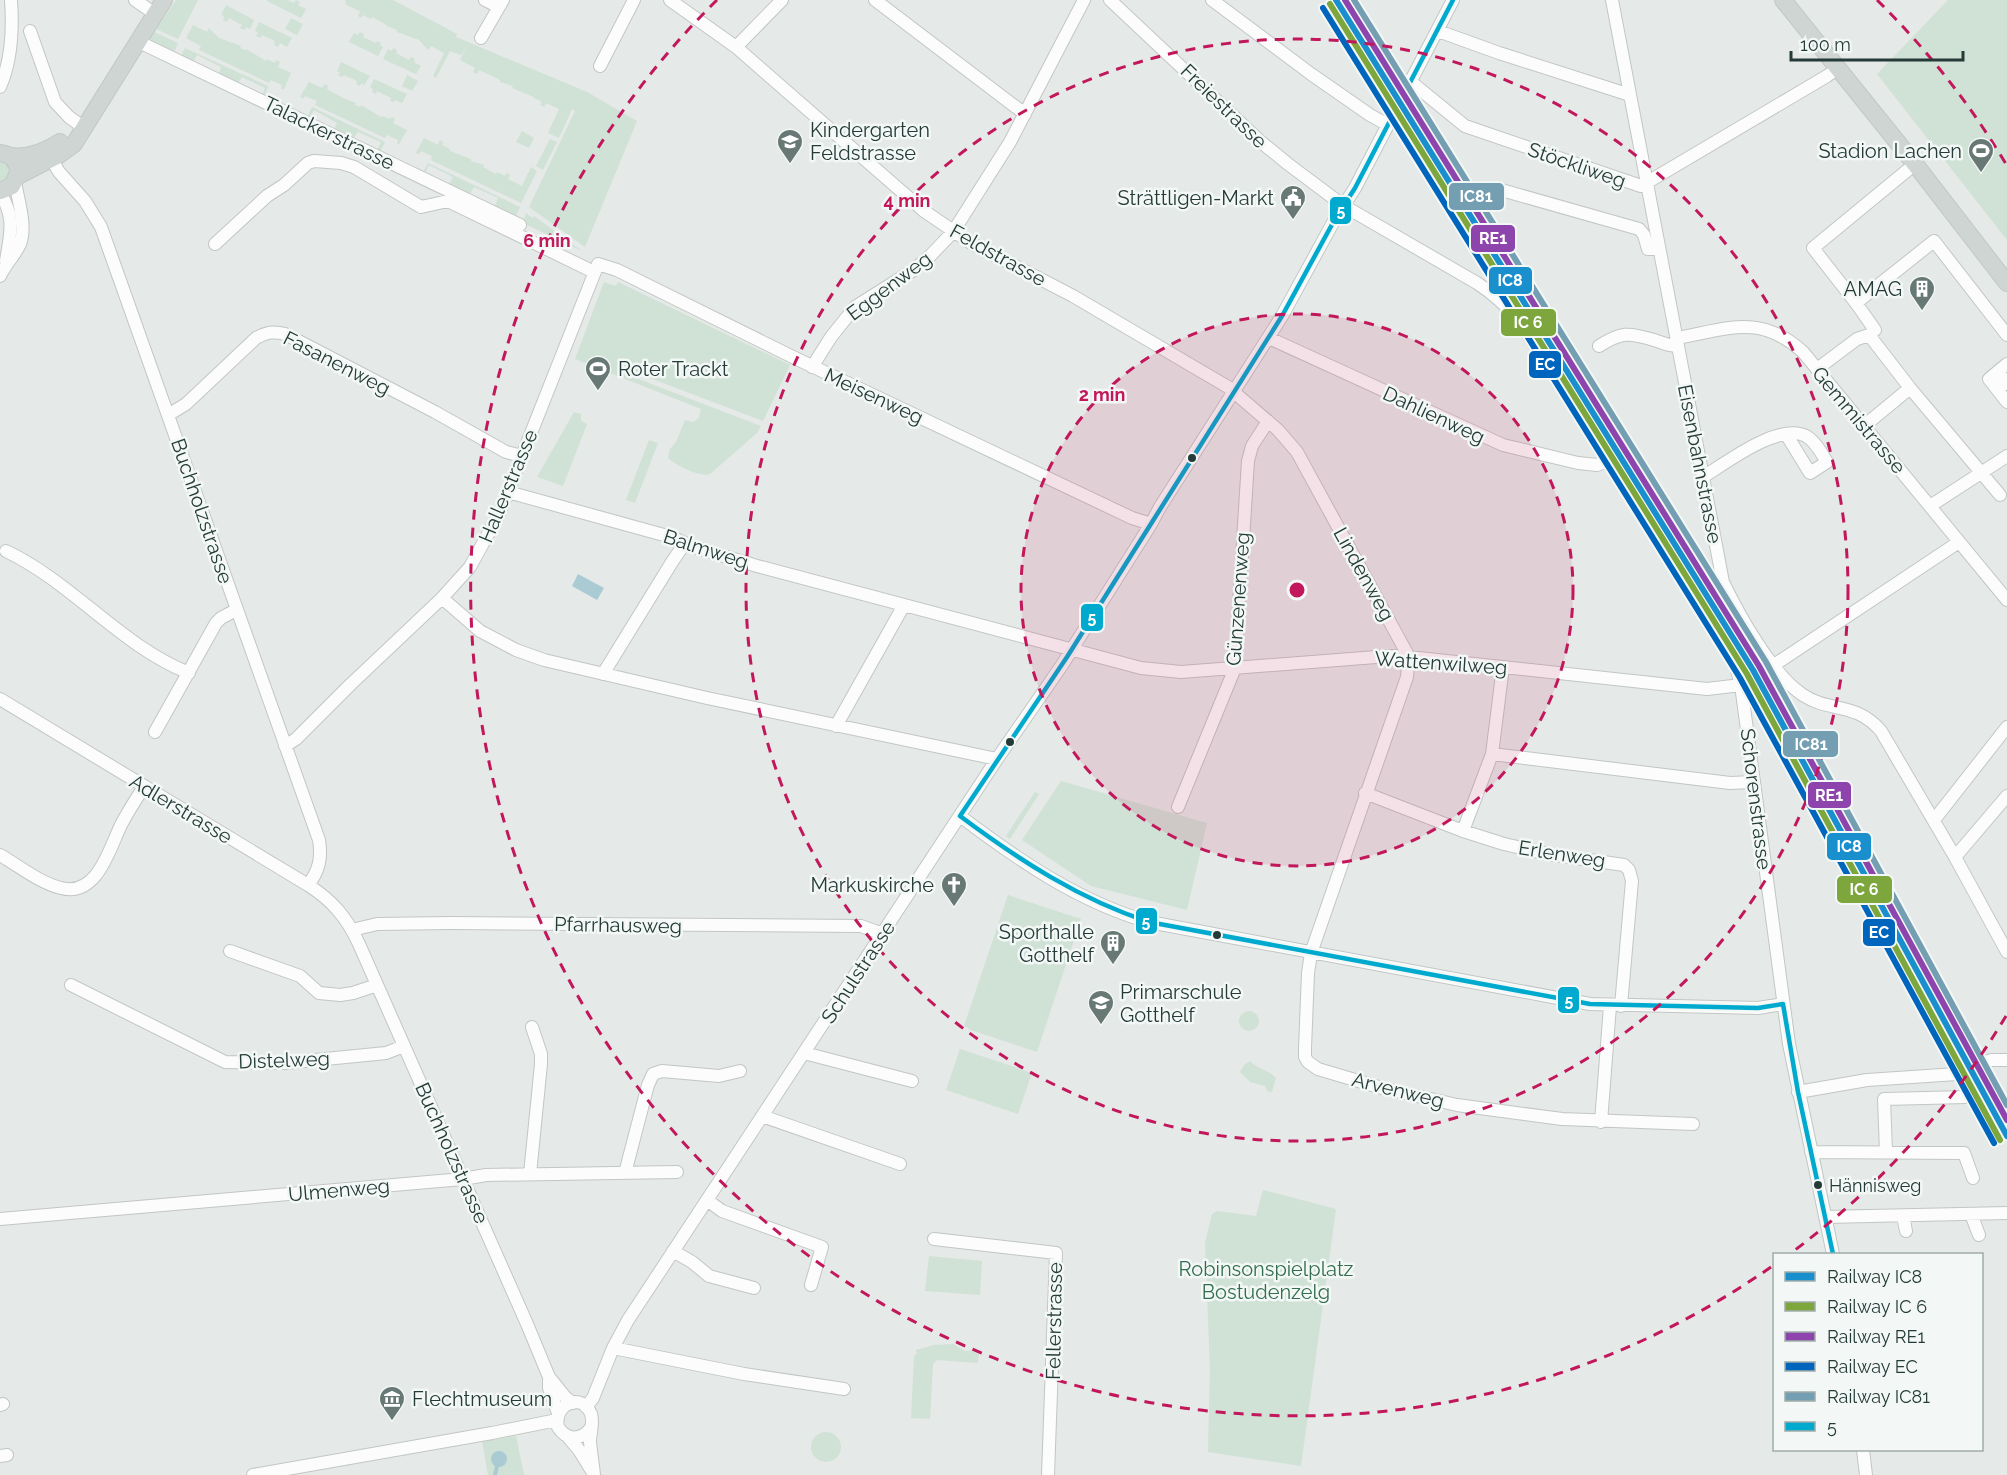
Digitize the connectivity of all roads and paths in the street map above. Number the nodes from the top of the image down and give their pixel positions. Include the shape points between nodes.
1 (10, 0) edge
2 (135, 0) edge
3 (485, 0) edge
4 (634, 0) edge
5 (670, 0) edge
6 (782, 0) edge
7 (874, 0) edge
8 (1084, 0) edge
9 (1110, 0) edge
10 (1212, 0) edge
11 (1453, 0) edge
12 (1612, 0) edge
13 (1783, 0) edge
14 (501, 3) edge
15 (159, 7) edge
16 (1438, 30) junction
17 (30, 31) dead end
18 (481, 38) dead end
19 (137, 41) junction
20 (736, 47) junction
21 (600, 66) dead end
22 (1838, 68) junction
23 (1411, 82) junction
24 (0, 87) edge
25 (1630, 94) junction
26 (1025, 114) junction
27 (1388, 125) junction
28 (83, 127) junction
29 (49, 154) junction
30 (5, 155) edge
31 (1915, 164) junction
32 (17, 179) junction
33 (1647, 183) junction
34 (1498, 189) dead end
35 (0, 192) edge
36 (1344, 207) junction
37 (520, 225) dead end
38 (953, 232) junction
39 (215, 244) dead end
40 (1659, 249) junction
41 (596, 268) junction
42 (3, 271) edge
43 (2007, 283) edge
44 (1856, 303) junction
45 (1869, 335) junction
46 (2007, 335) edge
47 (1269, 338) junction
48 (1677, 342) junction
49 (1599, 346) dead end
50 (812, 366) junction
51 (1817, 369) junction
52 (1998, 372) edge
53 (2007, 384) edge
54 (1910, 388) junction
55 (1234, 392) junction
56 (2007, 402) edge
57 (168, 415) junction
58 (1268, 421) junction
59 (1864, 426) junction
60 (1786, 434) dead end
61 (522, 456) junction
62 (2007, 456) edge
63 (1608, 461) junction
64 (1983, 473) junction
65 (1704, 477) junction
66 (508, 492) junction
67 (2000, 495) dead end
68 (1930, 506) junction
69 (1151, 524) junction
70 (1959, 542) junction
71 (685, 543) junction
72 (6, 551) dead end
73 (2005, 593) edge
74 (442, 598) junction
75 (904, 605) junction
76 (236, 610) junction
77 (1072, 649) junction
78 (1409, 657) junction
79 (1774, 665) junction
80 (1503, 667) junction
81 (1235, 668) junction
82 (189, 673) junction
83 (603, 674) junction
84 (1741, 685) junction
85 (0, 699) edge
86 (836, 726) junction
87 (2007, 727) edge
88 (155, 732) dead end
89 (285, 746) junction
90 (1492, 754) junction
91 (997, 759) junction
92 (1753, 782) junction
93 (144, 787) junction
94 (1365, 793) junction
95 (2007, 796) edge
96 (1178, 807) dead end
97 (960, 816) junction
98 (1934, 820) junction
99 (1463, 831) junction
100 (0, 855) edge
101 (1955, 857) junction
102 (308, 885) junction
103 (352, 930) junction
104 (883, 934) junction
105 (230, 951) dead end
106 (2007, 952) edge
107 (1311, 953) junction
108 (377, 985) junction
109 (71, 986) dead end
110 (1783, 1004) junction
111 (1615, 1006) junction
112 (532, 1027) dead end
113 (404, 1046) junction
114 (804, 1053) junction
115 (2007, 1060) edge
116 (740, 1071) dead end
117 (912, 1082) dead end
118 (1798, 1092) junction
119 (1966, 1097) dead end
120 (762, 1116) junction
121 (1601, 1122) junction
122 (1693, 1124) dead end
123 (1811, 1152) junction
124 (1886, 1152) junction
125 (900, 1164) dead end
126 (677, 1172) dead end
127 (625, 1173) junction
128 (530, 1174) junction
129 (1973, 1178) dead end
130 (463, 1179) junction
131 (711, 1202) junction
132 (2007, 1213) edge
133 (1971, 1214) junction
134 (1904, 1216) junction
135 (1825, 1217) junction
136 (0, 1219) edge
137 (1906, 1231) dead end
138 (1979, 1235) dead end
139 (934, 1239) dead end
140 (830, 1242) dead end
141 (673, 1251) junction
142 (1833, 1253) edge
143 (811, 1285) dead end
144 (754, 1288) dead end
145 (613, 1348) junction
146 (549, 1377) junction
147 (844, 1389) dead end
148 (573, 1403) junction
149 (586, 1407) junction
150 (557, 1416) junction
151 (590, 1429) junction
152 (568, 1437) junction
153 (1863, 1451) edge
154 (253, 1475) edge
155 (594, 1475) edge
156 (1048, 1475) edge
157 (1866, 1475) edge

1 - 24 street via 10,44
2 - 15 street
3 - 14 street
4 - 21 street
5 - 20 street, Feldstrasse
6 - 20 street
7 - 26 street
8 - 26 street, Eggenweg
9 - 36 street, Freiestrasse via 1269,149
10 - 27 street via 1311,75
11 - 16 street, Schulstrasse
12 - 25 street, Eisenbahnstrasse
13 - 22 main road
14 - 18 street
15 - 19 main road
16 - 23 street, Schulstrasse
16 - 25 street
17 - 28 street via 55,102
19 - 28 main road
19 - 37 street, Talackerstrasse
20 - 38 street, Feldstrasse
22 - 31 main road
22 - 33 street, Stöckliweg
23 - 27 street, Schulstrasse
23 - 33 street, Stöckliweg via 1465,126 1636,186
25 - 33 street, Eisenbahnstrasse
26 - 38 street, Eggenweg
27 - 36 street, Schulstrasse
28 - 29 main road
29 - 30 main road
29 - 32 main road
29 - 57 street, Buchholzstrasse via 101,227
30 - 32 main road via 17,165
31 - 43 main road
31 - 44 street via 1814,248
32 - 35 main road
32 - 42 street via 21,238
33 - 40 street, Eisenbahnstrasse
34 - 40 street via 1639,229 1648,249
35 - 42 street via 11,225
36 - 47 street, Schulstrasse
36 - 63 street, Schorenstrasse via 1475,282 1503,304 1521,323
38 - 50 street, Eggenweg via 912,272 855,307
38 - 55 street, Feldstrasse via 1148,338
39 - 41 street, Meisenweg via 308,163 320,160 354,166 420,207 448,201
40 - 48 street, Eisenbahnstrasse
41 - 50 street, Meisenweg via 617,270
41 - 61 street, Hallerstrasse
44 - 45 street via 1875,330
44 - 46 street via 1934,242
45 - 51 street via 1857,339
45 - 54 street
47 - 55 street, Schulstrasse
47 - 63 street, Dahlienweg via 1503,445 1578,463 1597,465
48 - 49 street via 1668,346 1625,334
48 - 51 street, Gemmistrasse via 1737,328 1770,330 1788,338
48 - 65 street, Eisenbahnstrasse
50 - 69 street, Meisenweg
51 - 59 street, Gemmistrasse
52 - 53 street
52 - 56 street
54 - 59 street
54 - 64 street
55 - 58 street, Lindenweg
55 - 69 street, Schulstrasse
57 - 61 street, Fasanenweg via 186,404 256,338 275,331 506,452
57 - 76 street, Buchholzstrasse
58 - 78 street, Lindenweg via 1297,452
58 - 81 street, Günzenenweg via 1248,460
59 - 68 street, Gemmistrasse
60 - 65 street via 1757,445
61 - 66 street, Hallerstrasse
62 - 64 street
63 - 84 street, Schorenstrasse via 1726,646
64 - 67 street
64 - 68 street
65 - 79 street, Eisenbahnstrasse via 1723,582
66 - 71 street, Balmweg
66 - 74 street, Hallerstrasse via 478,554
68 - 70 street, Gemmistrasse
69 - 77 street, Schulstrasse
70 - 73 street, Gemmistrasse
70 - 79 street
71 - 75 street, Balmweg
71 - 83 street
72 - 82 street via 37,569 138,644
74 - 83 street via 480,631 516,650
74 - 89 street, Hallerstrasse
75 - 77 street, Balmweg
75 - 86 street
76 - 82 street via 216,623
76 - 89 street, Buchholzstrasse
77 - 81 street, Wattenwilweg via 1165,672
77 - 91 street, Schulstrasse
78 - 80 street, Wattenwilweg
78 - 81 street, Wattenwilweg
78 - 94 street via 1407,677
79 - 98 street, Eisenbahnstrasse via 1804,696 1859,712 1872,720
80 - 84 street, Wattenwilweg via 1707,689
80 - 90 street
81 - 96 street, Günzenenweg
82 - 88 street
83 - 86 street
84 - 92 street, Schorenstrasse
85 - 93 street, Adlerstrasse
86 - 91 street
87 - 98 street
89 - 102 street, Buchholzstrasse via 320,847 318,870
90 - 92 street via 1730,783
90 - 99 street
91 - 97 street, Schulstrasse
92 - 110 street, Schorenstrasse
93 - 100 street via 100,868 79,887 55,886
93 - 102 street, Adlerstrasse
94 - 99 street, Erlenweg
94 - 107 street
95 - 101 street
97 - 104 street, Schulstrasse
97 - 107 street via 1063,886 1116,912
98 - 101 street, Eisenbahnstrasse
99 - 111 street, Erlenweg via 1548,854 1618,863 1629,870 1632,881
101 - 106 street, Eisenbahnstrasse
102 - 103 street, Adlerstrasse via 338,908
103 - 104 street, Pfarrhausweg via 377,924 451,923 861,926
103 - 108 street, Buchholzstrasse
104 - 114 street, Schulstrasse
105 - 108 street via 300,976 319,993 340,995
107 - 111 street
107 - 121 street, Arvenweg via 1305,1057 1313,1066 1382,1088 1457,1105
108 - 113 street, Buchholzstrasse
109 - 113 street, Distelweg via 225,1062 285,1063 386,1053
110 - 111 street via 1758,1008
110 - 118 street, Schorenstrasse
111 - 121 street
112 - 128 street via 541,1064
113 - 130 street, Buchholzstrasse
114 - 117 street
114 - 120 street, Schulstrasse
115 - 118 street via 1991,1060 1957,1074 1867,1080
116 - 127 street via 719,1076 662,1071 653,1074
118 - 123 street, Schorenstrasse
119 - 124 street via 1884,1099
120 - 125 street
120 - 131 street, Schulstrasse
121 - 122 street, Arvenweg
123 - 124 street
123 - 135 street, Schorenstrasse
124 - 129 street via 1964,1153
126 - 127 street, Ulmenweg
127 - 128 street, Ulmenweg
128 - 130 street, Ulmenweg
130 - 136 street, Ulmenweg
130 - 146 street, Buchholzstrasse
131 - 140 street
131 - 141 street, Schulstrasse
131 - 143 street via 722,1211 822,1247
132 - 133 street
133 - 134 street
133 - 138 street
134 - 135 street
134 - 137 street
135 - 142 street, Schorenstrasse
139 - 156 street, Fellerstrasse via 1056,1253
141 - 144 street via 709,1276
141 - 145 street, Schulstrasse
145 - 147 street
145 - 149 street, Schulstrasse
146 - 148 street, Buchholzstrasse
146 - 150 street, Buchholzstrasse
148 - 149 street
148 - 150 street via 564,1406
149 - 151 street via 592,1419
150 - 152 street via 560,1430
150 - 154 street via 492,1434
151 - 152 street via 581,1437
151 - 155 street
152 - 155 street
153 - 157 street

